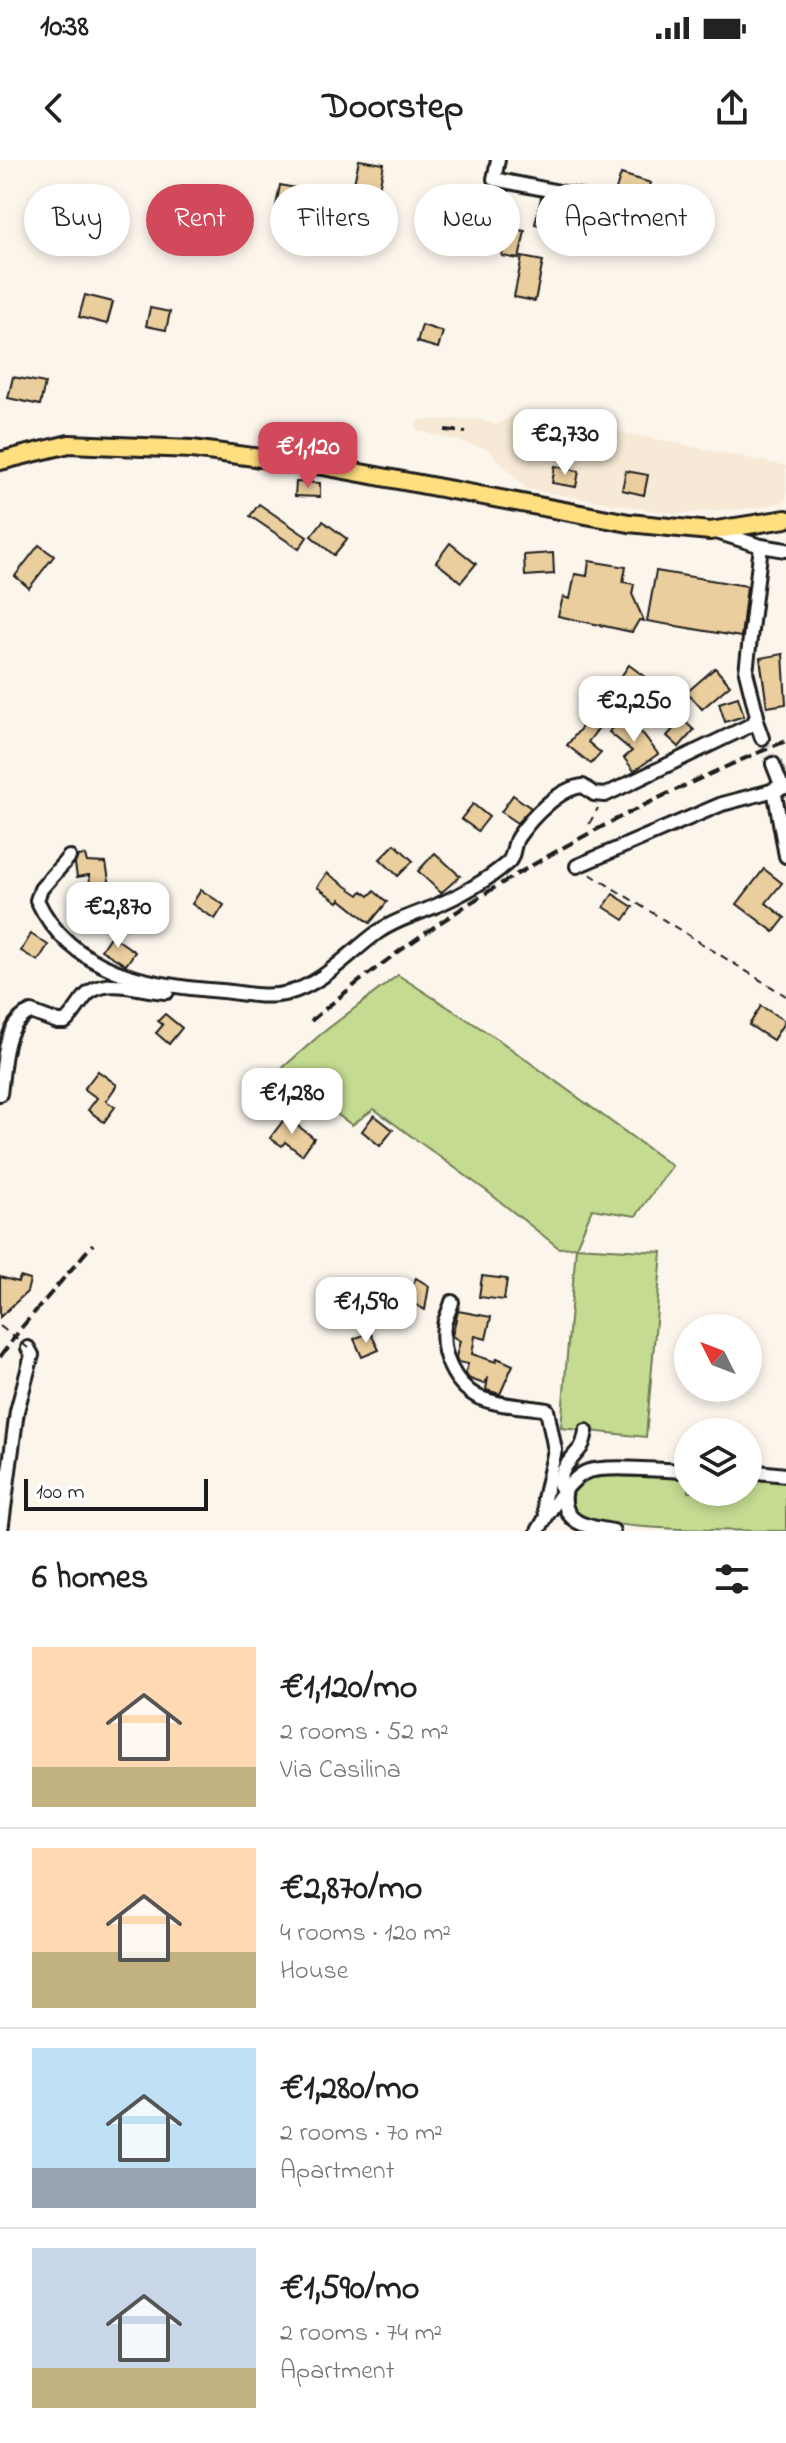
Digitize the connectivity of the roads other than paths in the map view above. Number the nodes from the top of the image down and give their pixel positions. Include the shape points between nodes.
1 (498, 160) edge
2 (536, 187) edge
3 (0, 461) edge
4 (786, 519) edge
5 (710, 531) junction
6 (761, 546) junction
7 (786, 550) edge
8 (756, 721) junction
9 (762, 738) tunnel mouth
10 (773, 764) tunnel mouth
11 (781, 788) edge
12 (786, 856) edge
13 (69, 857) dead end
14 (577, 866) road end
15 (173, 988) junction
16 (0, 1094) edge
17 (452, 1302) dead end
18 (28, 1348) road end
19 (586, 1431) dead end
20 (674, 1471) edge
21 (762, 1472) edge
22 (786, 1475) edge
23 (565, 1493) junction
24 (546, 1516) junction
25 (1, 1531) edge
26 (538, 1531) edge
27 (613, 1531) edge

1 - 2 street via 494,179
3 - 5 main road via 69,444 192,449 323,466 629,523
4 - 5 main road
5 - 6 street
6 - 7 street
6 - 8 street via 746,672
8 - 9 street
8 - 15 street via 605,795 583,786 568,791 527,826 507,864 449,900 391,923 332,970 294,991 267,996
10 - 11 street
11 - 12 street
11 - 14 street via 722,804
13 - 15 street via 37,896 59,934 108,970
15 - 16 street via 166,992 106,986 91,992 61,1023 35,1012 23,1015 8,1039
17 - 24 street via 444,1326 445,1346 460,1384 479,1397 547,1410 555,1450 544,1499
18 - 25 street via 32,1355 17,1411
19 - 23 street via 582,1447 561,1475
20 - 23 street via 591,1471
21 - 22 street
23 - 24 street
23 - 27 street via 565,1509 572,1520
24 - 26 street

